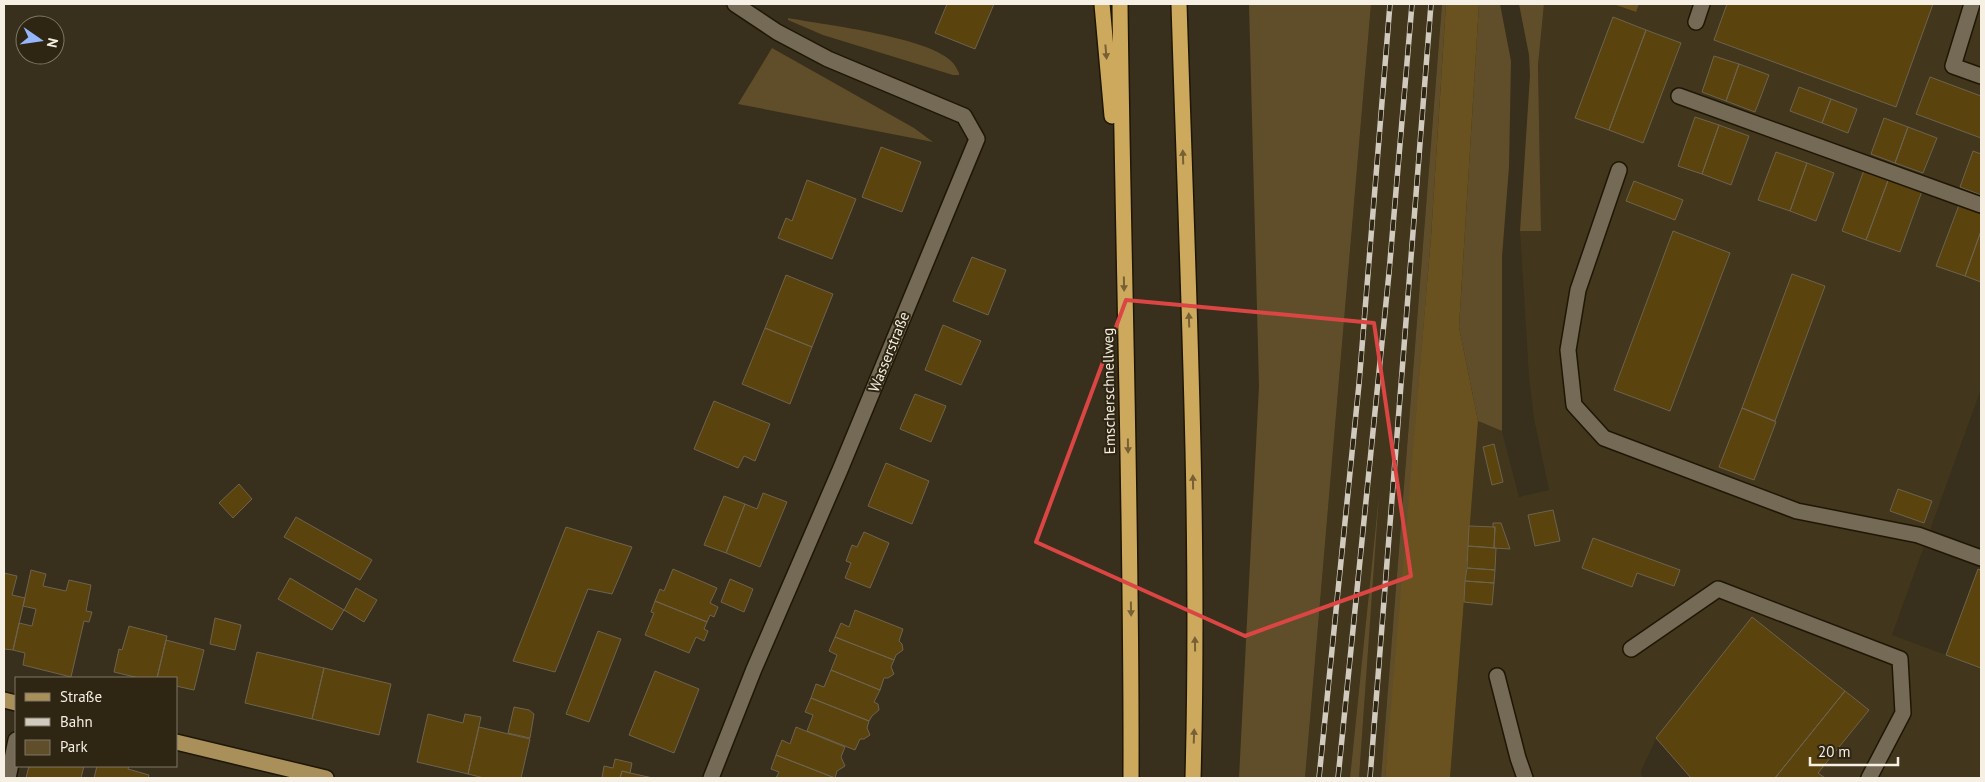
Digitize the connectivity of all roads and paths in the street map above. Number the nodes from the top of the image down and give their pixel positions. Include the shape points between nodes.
1 (735, 4) edge
2 (1102, 4) edge
3 (1120, 4) edge
4 (1179, 4) edge
5 (1185, 4) edge
6 (1702, 4) edge
7 (1972, 4) edge
8 (1696, 22) dead end
9 (1180, 36) junction
10 (1981, 76) edge
11 (1679, 96) dead end
12 (1619, 170) dead end
13 (1981, 205) edge
14 (1122, 235) junction
15 (1981, 558) edge
16 (1631, 649) dead end
17 (1497, 676) dead end
18 (178, 742) edge
19 (15, 745) edge
20 (8, 778) edge
21 (326, 778) edge
22 (711, 778) edge
23 (1131, 778) edge
24 (1193, 778) edge
25 (1525, 778) edge
26 (1869, 778) edge

1 - 22 street, Wasserstraße via 777,32 828,58 964,116 977,139
2 -> 14 highway
3 - 14 highway, Emscherschnellweg
4 - 9 highway
5 - 9 highway
6 - 8 street
7 - 10 street via 1953,66
24 -> 9 highway via 1196,693 1192,436
11 - 13 street
12 - 15 street via 1578,290 1568,350 1574,405 1604,438 1797,511 1918,535
14 -> 23 highway, Emscherschnellweg via 1132,627
16 - 26 street via 1718,589 1900,659 1903,712
17 - 25 street
18 - 21 main road
19 - 20 street

